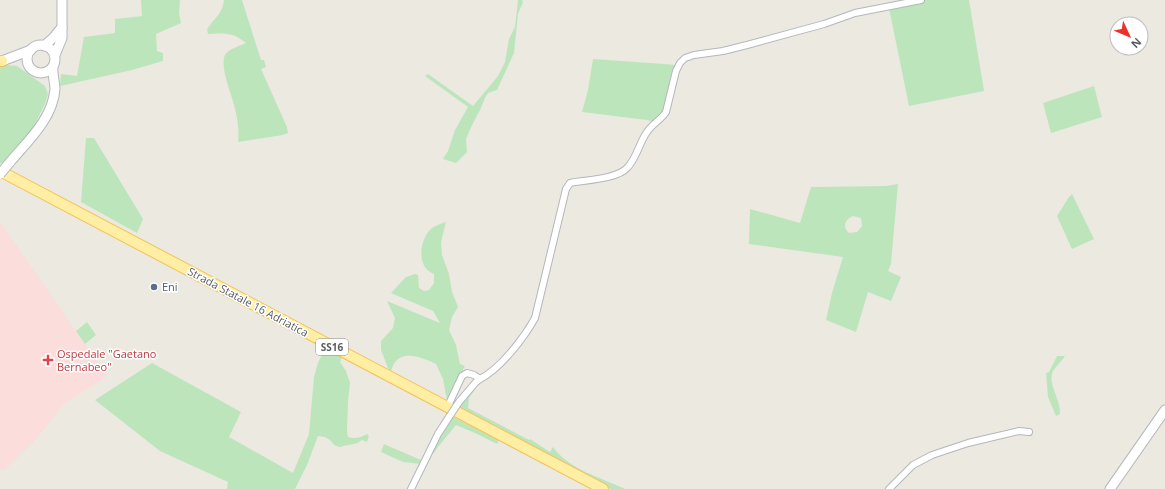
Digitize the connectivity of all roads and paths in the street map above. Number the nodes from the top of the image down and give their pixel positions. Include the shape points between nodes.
1 (62, 0) edge
2 (921, 0) edge
3 (62, 27) junction
4 (44, 46) junction
5 (31, 50) junction
6 (55, 55) junction
7 (1, 61) edge
8 (30, 67) junction
9 (53, 67) junction
10 (38, 72) junction
11 (53, 99) junction
12 (0, 171) edge
13 (0, 174) edge
14 (480, 379) junction
15 (447, 410) junction
16 (1165, 410) edge
17 (1029, 432) dead end
18 (411, 489) edge
19 (603, 489) edge
20 (889, 489) edge
21 (1110, 489) edge

1 - 3 street
2 - 14 street via 855,13 747,45 685,58 676,71 666,112 645,134 627,168 615,175 570,183 566,189 535,318 528,331 503,360 493,371
3 - 4 street
3 - 6 street via 62,38
4 - 5 street via 37,46
4 - 6 street via 51,49
5 - 7 street
5 - 8 street via 28,58
6 - 9 street
7 - 8 street
8 - 10 street
9 - 10 street via 46,72
9 - 11 street
10 - 11 street via 48,83
11 - 13 street, bridge via 37,130
12 - 15 main road, Strada Statale 16 Adriatica / SS16
14 - 15 street, bridge via 459,402
14 - 15 street via 474,374 466,373 462,376
15 - 18 street
15 - 19 main road, Strada Statale 16 Adriatica / SS16
16 - 21 street
17 - 20 street via 1019,431 968,443 932,455 913,465

